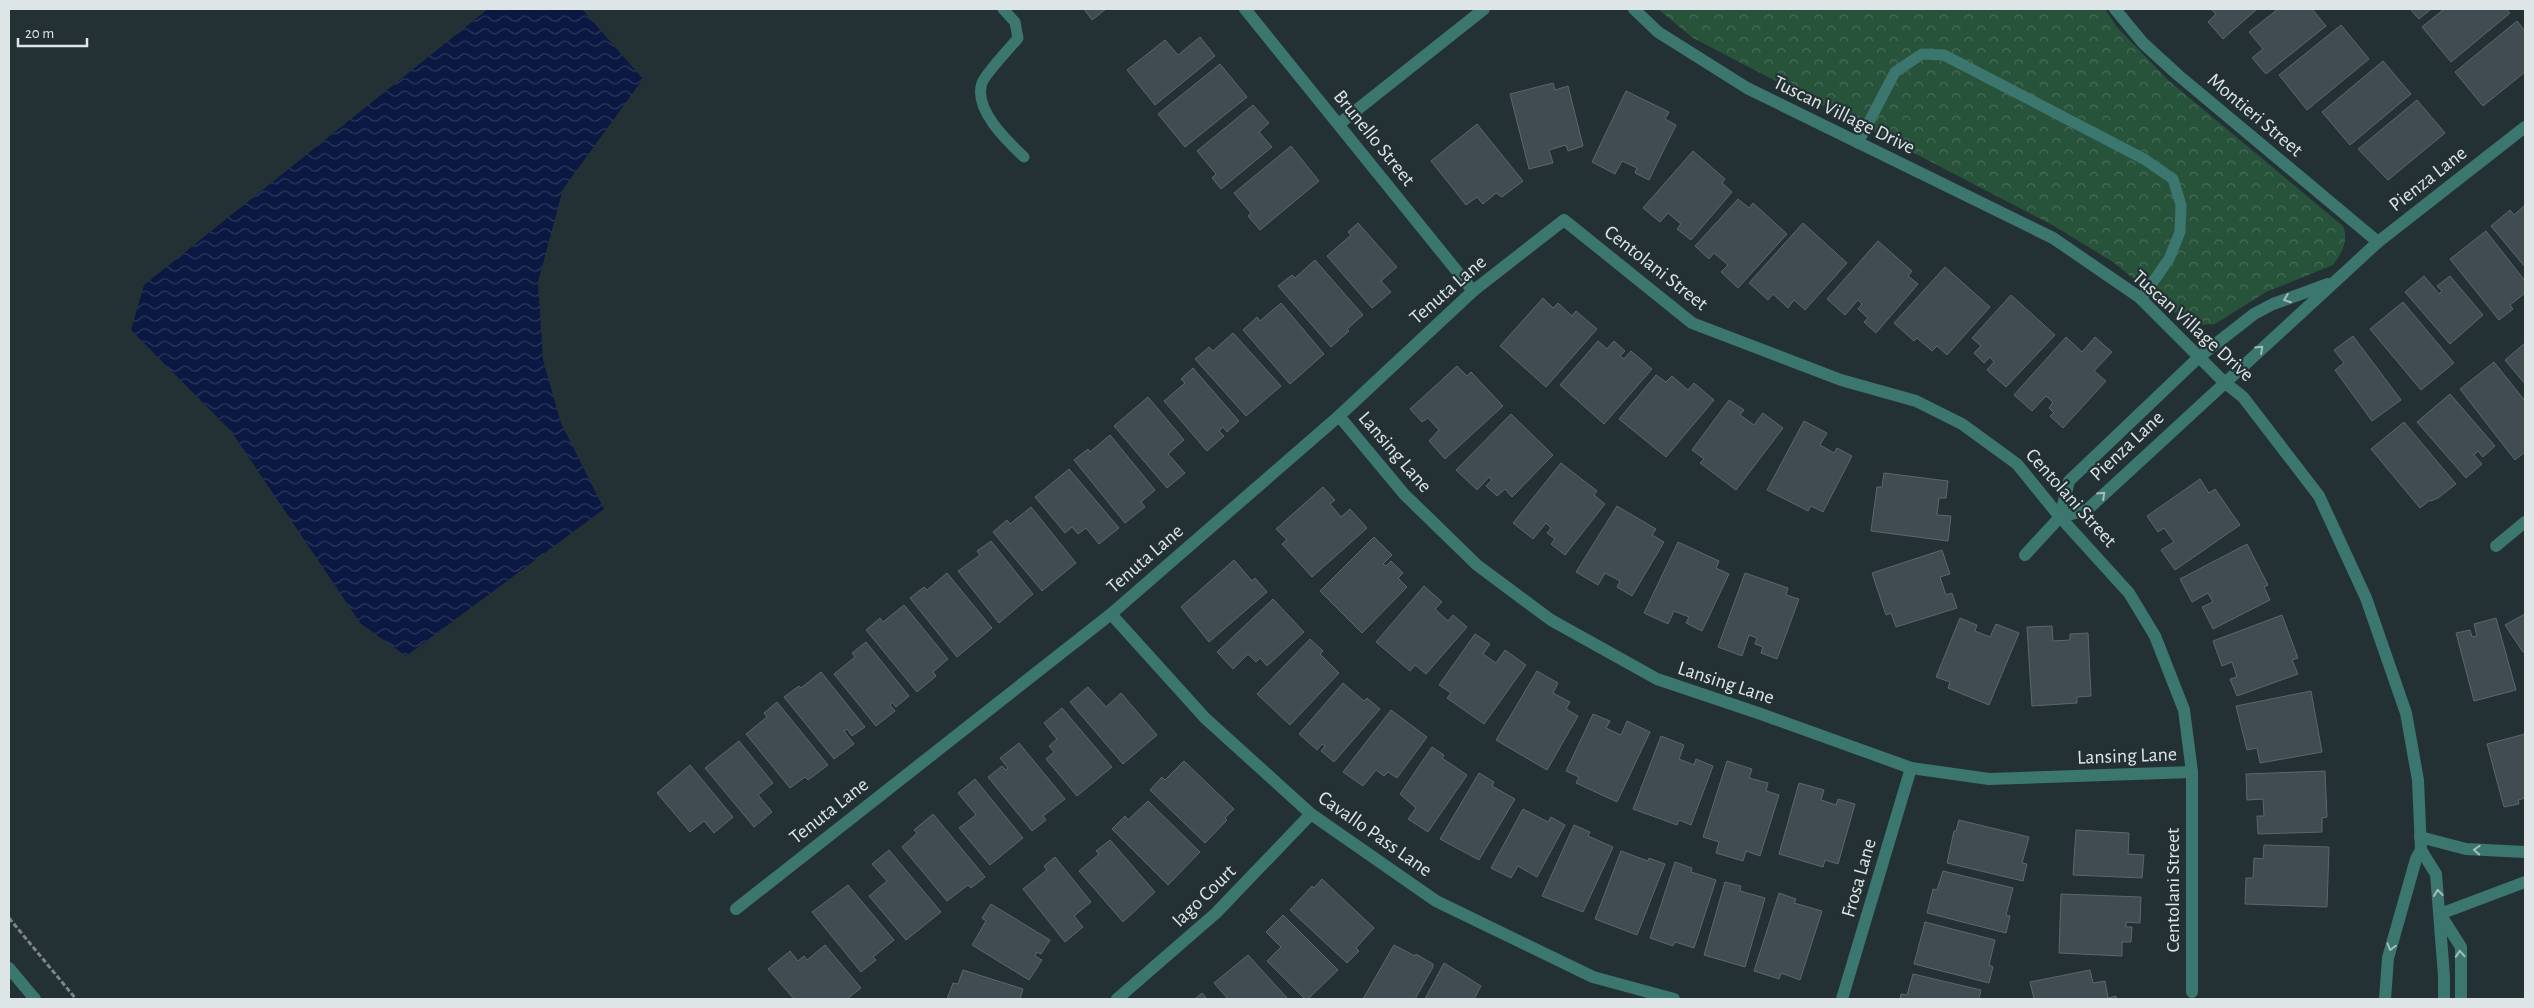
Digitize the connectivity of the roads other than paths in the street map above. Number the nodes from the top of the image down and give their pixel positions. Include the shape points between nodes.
1 (1003, 9) edge
2 (1245, 9) edge
3 (1484, 9) edge
4 (1634, 9) edge
5 (2115, 9) edge
6 (1339, 124) junction
7 (2525, 127) edge
8 (1858, 143) junction
9 (1024, 157) dead end
10 (1564, 220) joint
11 (2378, 242) junction
12 (2332, 282) junction
13 (1473, 291) junction
14 (2141, 299) junction
15 (2199, 357) junction
16 (2224, 382) junction
17 (1339, 416) junction
18 (2060, 517) junction
19 (2525, 522) edge
20 (2496, 546) dead end
21 (2025, 555) dead end
22 (1111, 614) junction
23 (1911, 768) junction
24 (2192, 772) junction
25 (1310, 814) junction
26 (2421, 844) junction
27 (2525, 852) edge
28 (2525, 882) edge
29 (736, 909) dead end
30 (2440, 914) junction
31 (9, 968) edge
32 (2192, 992) dead end
33 (35, 999) edge
34 (1117, 999) edge
35 (1674, 999) edge
36 (1842, 999) edge
37 (2386, 999) edge
38 (2444, 999) edge
39 (2461, 999) edge

1 - 9 lane via 1015,22 1018,38 982,83 982,105 1001,134
2 - 6 street, Brunello Street
3 - 6 street
4 - 8 street, Tuscan Village Drive via 1658,32 1747,88
5 - 11 street, Montieri Street via 2143,43 2178,75
6 - 13 street, Brunello Street
7 - 11 street, Pienza Lane
8 - 14 street, Tuscan Village Drive via 2053,238
8 - 14 lane via 1895,72 1922,54 1944,55 2144,159 2173,179 2181,205 2180,232 2169,259
10 - 13 street, Tenuta Lane
10 - 18 street, Centolani Street via 1692,323 1842,380 1916,402 1962,424 2017,464
11 - 12 street, Pienza Lane
12 -> 15 street, Pienza Lane via 2254,314
16 -> 12 street, Pienza Lane
13 - 17 street, Tenuta Lane
14 - 15 street, Tuscan Village Drive
15 - 16 street, Tuscan Village Drive
15 - 18 street, Pienza Lane via 2069,480
18 -> 16 street, Pienza Lane via 2087,510
16 - 26 street, Tuscan Village Drive via 2243,396 2319,496 2366,598 2406,713 2418,780
17 - 22 street, Tenuta Lane
17 - 23 street, Lansing Lane via 1404,494 1450,539 1477,564 1551,620 1657,679
18 - 21 street
18 - 24 street, Centolani Street via 2129,593 2155,636 2184,710
19 - 20 street
22 - 25 street, Cavallo Pass Lane via 1205,718
22 - 29 street, Tenuta Lane
23 - 24 street, Lansing Lane via 1989,779
23 - 36 street, Frosa Lane
24 - 32 street, Centolani Street
25 - 34 street, Iago Court via 1216,913
25 - 35 street, Cavallo Pass Lane via 1436,901 1594,977
27 -> 26 street
30 -> 26 street, Tuscan Village Drive via 2436,874
26 -> 37 street, Tuscan Village Drive via 2388,958
28 - 30 street
30 - 38 street, Tuscan Village Drive
39 -> 30 street, Tuscan Village Drive via 2461,947
31 - 33 street

